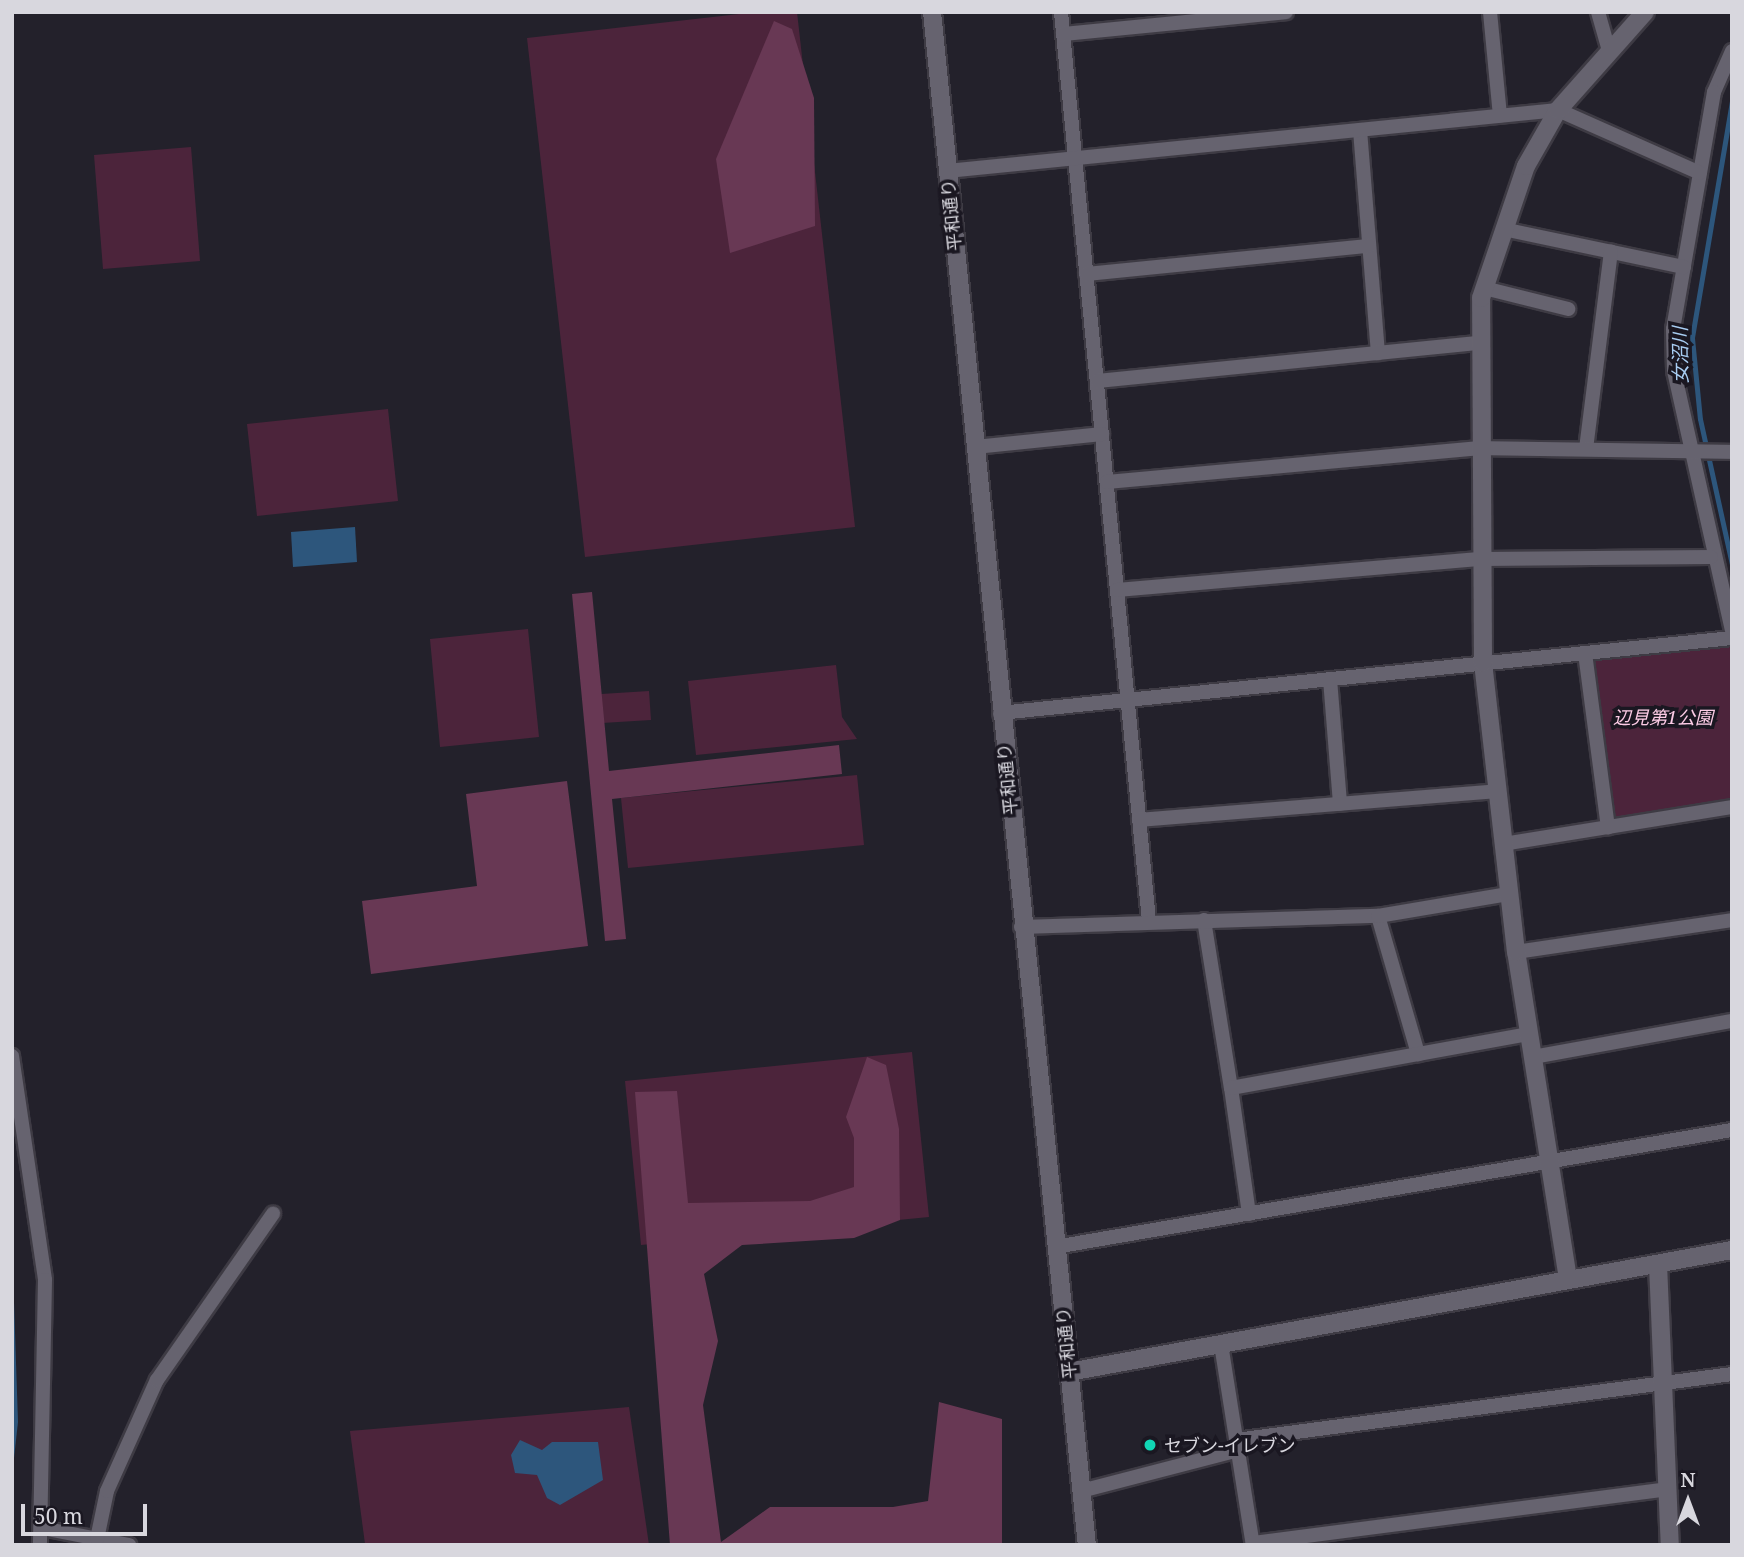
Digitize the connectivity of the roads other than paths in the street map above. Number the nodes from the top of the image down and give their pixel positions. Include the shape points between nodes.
1 (932, 12) edge
2 (1061, 12) edge
3 (1286, 12) edge
4 (1490, 12) edge
5 (1598, 12) edge
6 (1645, 12) edge
7 (1063, 34) junction
8 (1609, 51) junction
9 (1732, 51) edge
10 (1558, 110) junction
11 (1500, 116) junction
12 (1360, 130) junction
13 (1074, 158) junction
14 (947, 171) junction
15 (1700, 173) junction
16 (1503, 229) junction
17 (1369, 246) junction
18 (1611, 252) junction
19 (1684, 267) junction
20 (1086, 274) junction
21 (1484, 288) junction
22 (1568, 309) dead end
23 (1480, 342) junction
24 (1378, 353) junction
25 (1097, 381) junction
26 (1102, 434) junction
27 (975, 447) junction
28 (1481, 448) junction
29 (1586, 449) junction
30 (1690, 450) junction
31 (1732, 452) edge
32 (1107, 482) junction
33 (1711, 557) junction
34 (1482, 559) junction
35 (1117, 590) junction
36 (1732, 630) edge
37 (1732, 638) edge
38 (1585, 653) junction
39 (1483, 663) junction
40 (1330, 679) junction
41 (1128, 700) junction
42 (1000, 713) junction
43 (1497, 791) junction
44 (1340, 804) junction
45 (1732, 807) edge
46 (1139, 820) junction
47 (1608, 827) junction
48 (1503, 844) junction
49 (1508, 894) junction
50 (1378, 916) junction
51 (1204, 920) junction
52 (1732, 920) edge
53 (1149, 921) junction
54 (1021, 927) junction
55 (1516, 952) junction
56 (1732, 1021) edge
57 (1529, 1034) junction
58 (1419, 1054) junction
59 (12, 1056) edge
60 (1533, 1057) junction
61 (1231, 1088) junction
62 (1732, 1130) edge
63 (1550, 1162) junction
64 (273, 1214) dead end
65 (1249, 1214) junction
66 (1055, 1247) junction
67 (1732, 1250) edge
68 (1658, 1264) junction
69 (1568, 1279) junction
70 (1221, 1344) junction
71 (1069, 1372) junction
72 (1732, 1374) edge
73 (1664, 1386) junction
74 (1237, 1445) junction
75 (1668, 1489) junction
76 (1081, 1491) junction
77 (42, 1528) junction
78 (97, 1539) junction
79 (1253, 1544) edge
80 (40, 1545) edge
81 (129, 1545) edge
82 (1087, 1545) edge
83 (1670, 1545) edge

1 - 14 street, 平和通り
2 - 7 street
3 - 7 street
4 - 11 street
5 - 8 street
6 - 8 street
7 - 13 street
8 - 10 street
9 - 15 street via 1714,92
10 - 11 street
10 - 15 street
10 - 16 street via 1526,166
11 - 12 street
12 - 13 street
12 - 17 street
13 - 14 street
13 - 20 street
14 - 27 street, 平和通り
15 - 19 street
16 - 18 street
16 - 21 street
17 - 20 street
17 - 24 street
18 - 19 street
18 - 29 street
19 - 30 street via 1674,371
20 - 25 street
21 - 22 street
21 - 23 street
23 - 24 street
23 - 28 street
24 - 25 street
25 - 26 street
26 - 27 street
26 - 32 street
27 - 42 street, 平和通り
28 - 29 street
28 - 32 street
28 - 34 street
29 - 30 street
30 - 31 street
30 - 33 street
32 - 35 street
33 - 34 street
33 - 36 street
34 - 35 street
34 - 39 street
35 - 41 street
37 - 38 street
38 - 39 street
38 - 47 street
39 - 40 street
39 - 43 street
40 - 41 street
40 - 44 street
41 - 42 street
41 - 46 street
42 - 54 street, 平和通り
43 - 44 street
43 - 48 street
44 - 46 street
45 - 47 street
46 - 53 street
47 - 48 street
48 - 49 street
49 - 50 street
49 - 55 street
50 - 51 street
50 - 58 street
51 - 53 street
51 - 61 street
52 - 55 street
53 - 54 street
54 - 66 street, 平和通り
55 - 57 street
56 - 60 street
57 - 58 street
57 - 60 street
58 - 61 street
59 - 77 street via 45,1280
60 - 63 street
61 - 65 street
62 - 63 street
63 - 65 street
63 - 69 street
64 - 78 street via 156,1380 107,1492
65 - 66 street
66 - 71 street, 平和通り
67 - 68 street
68 - 69 street
68 - 73 street
69 - 70 street
70 - 71 street
70 - 74 street
71 - 76 street, 平和通り
72 - 73 street
73 - 74 street
73 - 75 street
74 - 76 street
74 - 79 street
75 - 79 street
75 - 83 street
76 - 82 street, 平和通り
77 - 78 street
77 - 80 street
78 - 81 street

